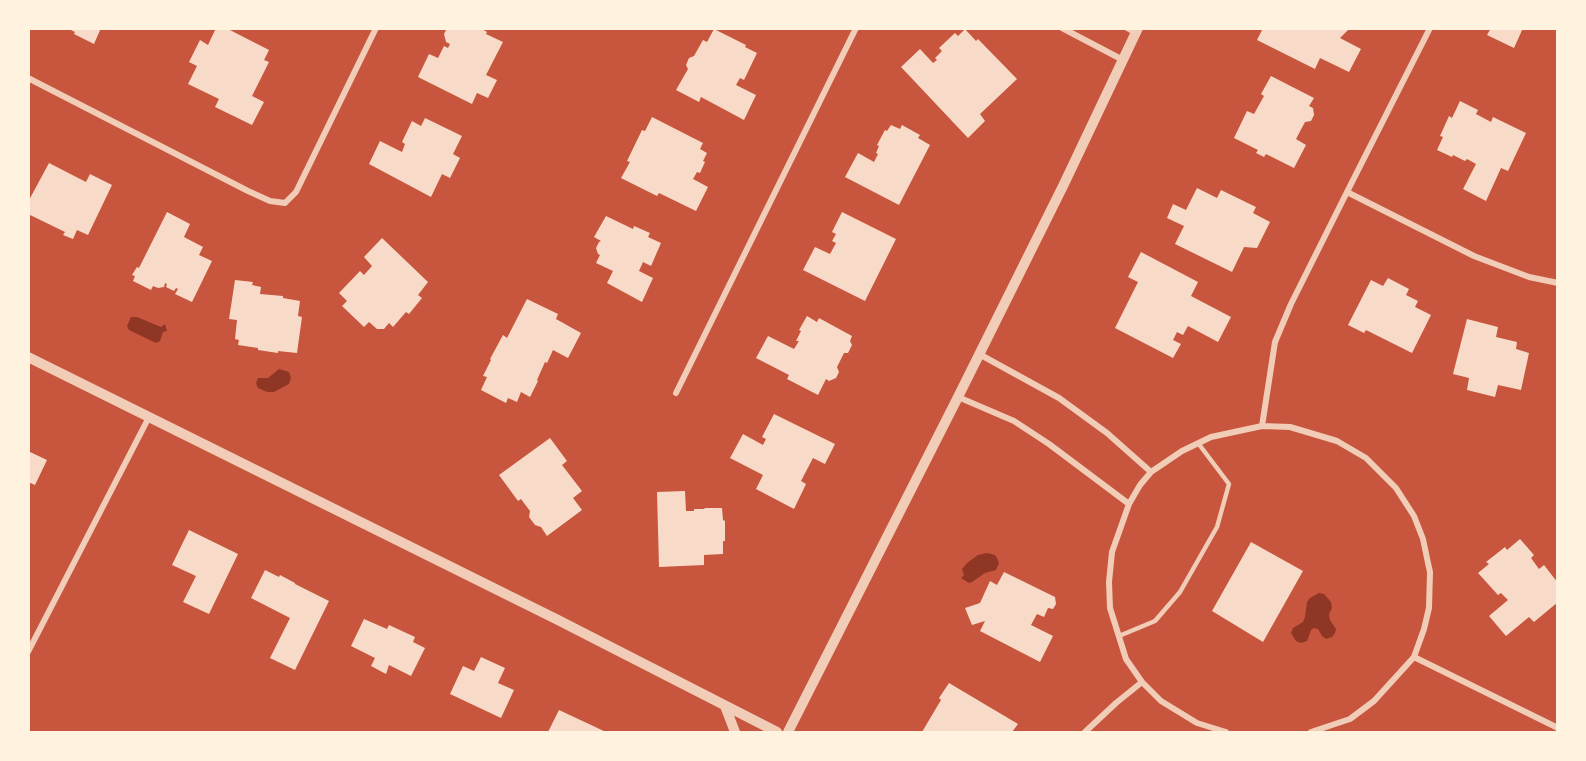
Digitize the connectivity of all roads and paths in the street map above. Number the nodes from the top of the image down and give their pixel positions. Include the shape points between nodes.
1 (376, 28) edge
2 (856, 28) edge
3 (1062, 28) edge
4 (1430, 28) edge
5 (1133, 30) edge
6 (1123, 60) junction
7 (28, 78) edge
8 (1347, 192) junction
9 (1557, 283) edge
10 (979, 354) junction
11 (28, 357) edge
12 (676, 393) dead end
13 (958, 397) junction
14 (149, 417) junction
15 (1262, 426) junction
16 (1198, 443) junction
17 (1151, 472) junction
18 (1129, 504) junction
19 (1119, 636) junction
20 (28, 652) edge
21 (1414, 657) junction
22 (1142, 682) junction
23 (725, 706) junction
24 (1557, 728) edge
25 (735, 732) edge
26 (777, 732) edge
27 (788, 732) edge
28 (1085, 732) edge
29 (1226, 732) edge
30 (1311, 732) edge

1 - 7 street via 296,192 285,203 248,191
2 - 12 street
3 - 6 street
4 - 8 street
5 - 6 street
6 - 10 street
8 - 9 street via 1474,256
8 - 15 street via 1275,342
10 - 13 street
10 - 17 street via 1059,398
11 - 14 street
13 - 18 street via 1014,421
13 - 27 street
14 - 20 street
14 - 23 street
15 - 16 street via 1211,436
15 - 21 street via 1290,427 1337,441 1366,458 1396,488 1417,523 1430,572 1429,608
16 - 17 street
16 - 19 lane via 1229,484 1217,527 1180,592 1155,621
17 - 18 street
18 - 19 street via 1112,552 1108,582 1110,608
19 - 22 street via 1126,659
21 - 24 street
21 - 30 street via 1374,701 1350,719
22 - 28 street
22 - 29 street via 1161,701 1197,723
23 - 25 street
23 - 26 street

